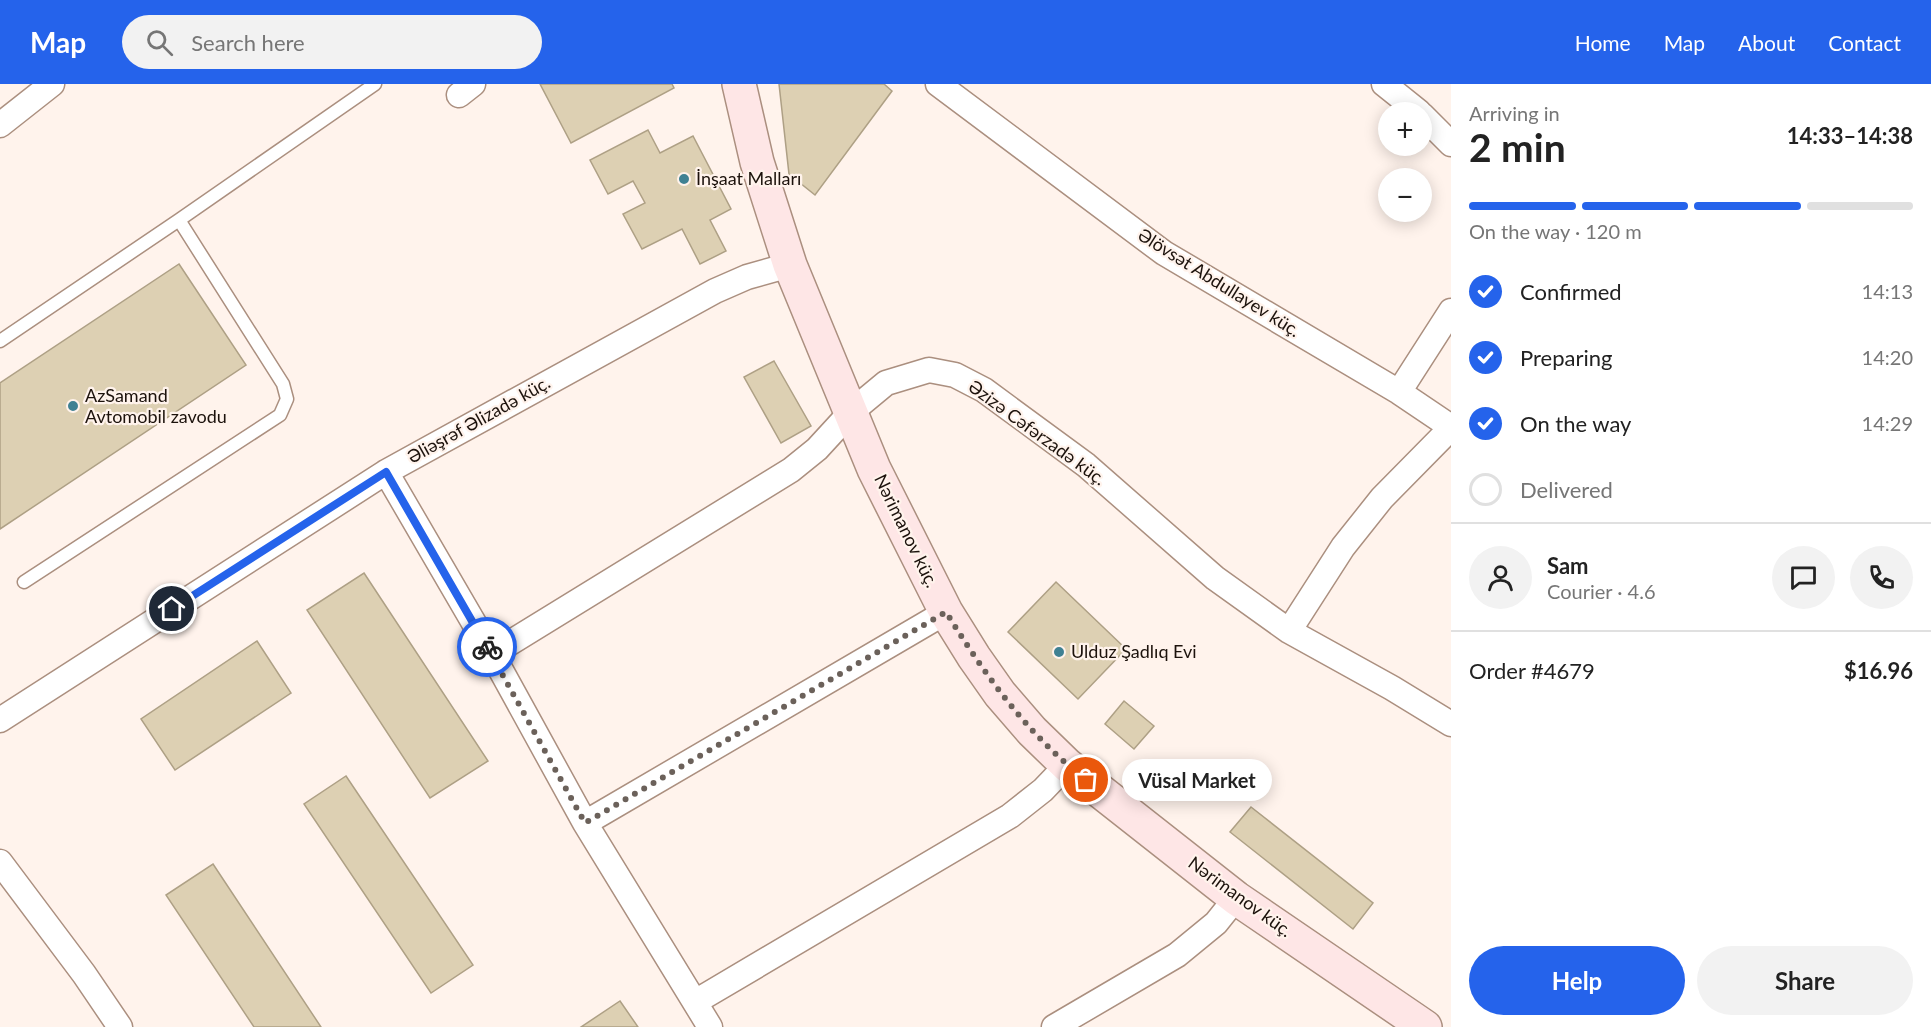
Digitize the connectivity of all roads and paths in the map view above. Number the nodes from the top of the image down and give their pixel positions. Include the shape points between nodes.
1 (52, 84) edge
2 (375, 84) edge
3 (739, 84) edge
4 (938, 84) edge
5 (1384, 84) edge
6 (1406, 102) edge
7 (0, 125) edge
8 (1432, 126) edge
9 (1451, 144) edge
10 (179, 220) junction
11 (790, 265) junction
12 (1451, 311) edge
13 (0, 340) edge
14 (1399, 392) junction
15 (850, 412) junction
16 (1451, 428) edge
17 (386, 472) junction
18 (24, 582) dead end
19 (946, 612) junction
20 (1289, 631) junction
21 (492, 654) junction
22 (0, 720) edge
23 (1451, 724) edge
24 (1067, 765) junction
25 (585, 823) junction
26 (0, 862) edge
27 (1236, 898) junction
28 (695, 1002) junction
29 (120, 1027) edge
30 (710, 1027) edge
31 (1054, 1027) edge
32 (1425, 1027) edge

1 - 7 street
2 - 10 lane
3 - 11 main road, Nərimanov küç. via 757,162
4 - 14 street, Əlövsət Abdullayev küç. via 1164,253
5 - 6 street
8 - 9 street
10 - 13 lane
10 - 18 lane via 283,384 287,399 280,415
11 - 15 main road, Nərimanov küç.
11 - 17 street, Əliəşrəf Əlizadə küç. via 715,291
12 - 14 street
14 - 16 street, Əlövsət Abdullayev küç.
15 - 19 main road, Nərimanov küç. via 874,469
15 - 20 street, Əzizə Cəfərzadə küç. via 886,383 929,370 955,375 984,390 1086,465 1215,578
15 - 21 street, Əzizə Cəfərzadə küç. via 817,449 791,470
16 - 20 street via 1382,498 1343,547
17 - 21 street
17 - 22 street, Əliəşrəf Əlizadə küç.
19 - 24 main road, Nərimanov küç. via 1000,694
19 - 25 street
20 - 23 street, Əzizə Cəfərzadə küç.
21 - 25 street
24 - 27 main road, Nərimanov küç.
24 - 28 street via 1011,816
25 - 28 street
26 - 29 street
27 - 31 street via 1216,923 1177,955
27 - 32 main road, Nərimanov küç.
28 - 30 street

